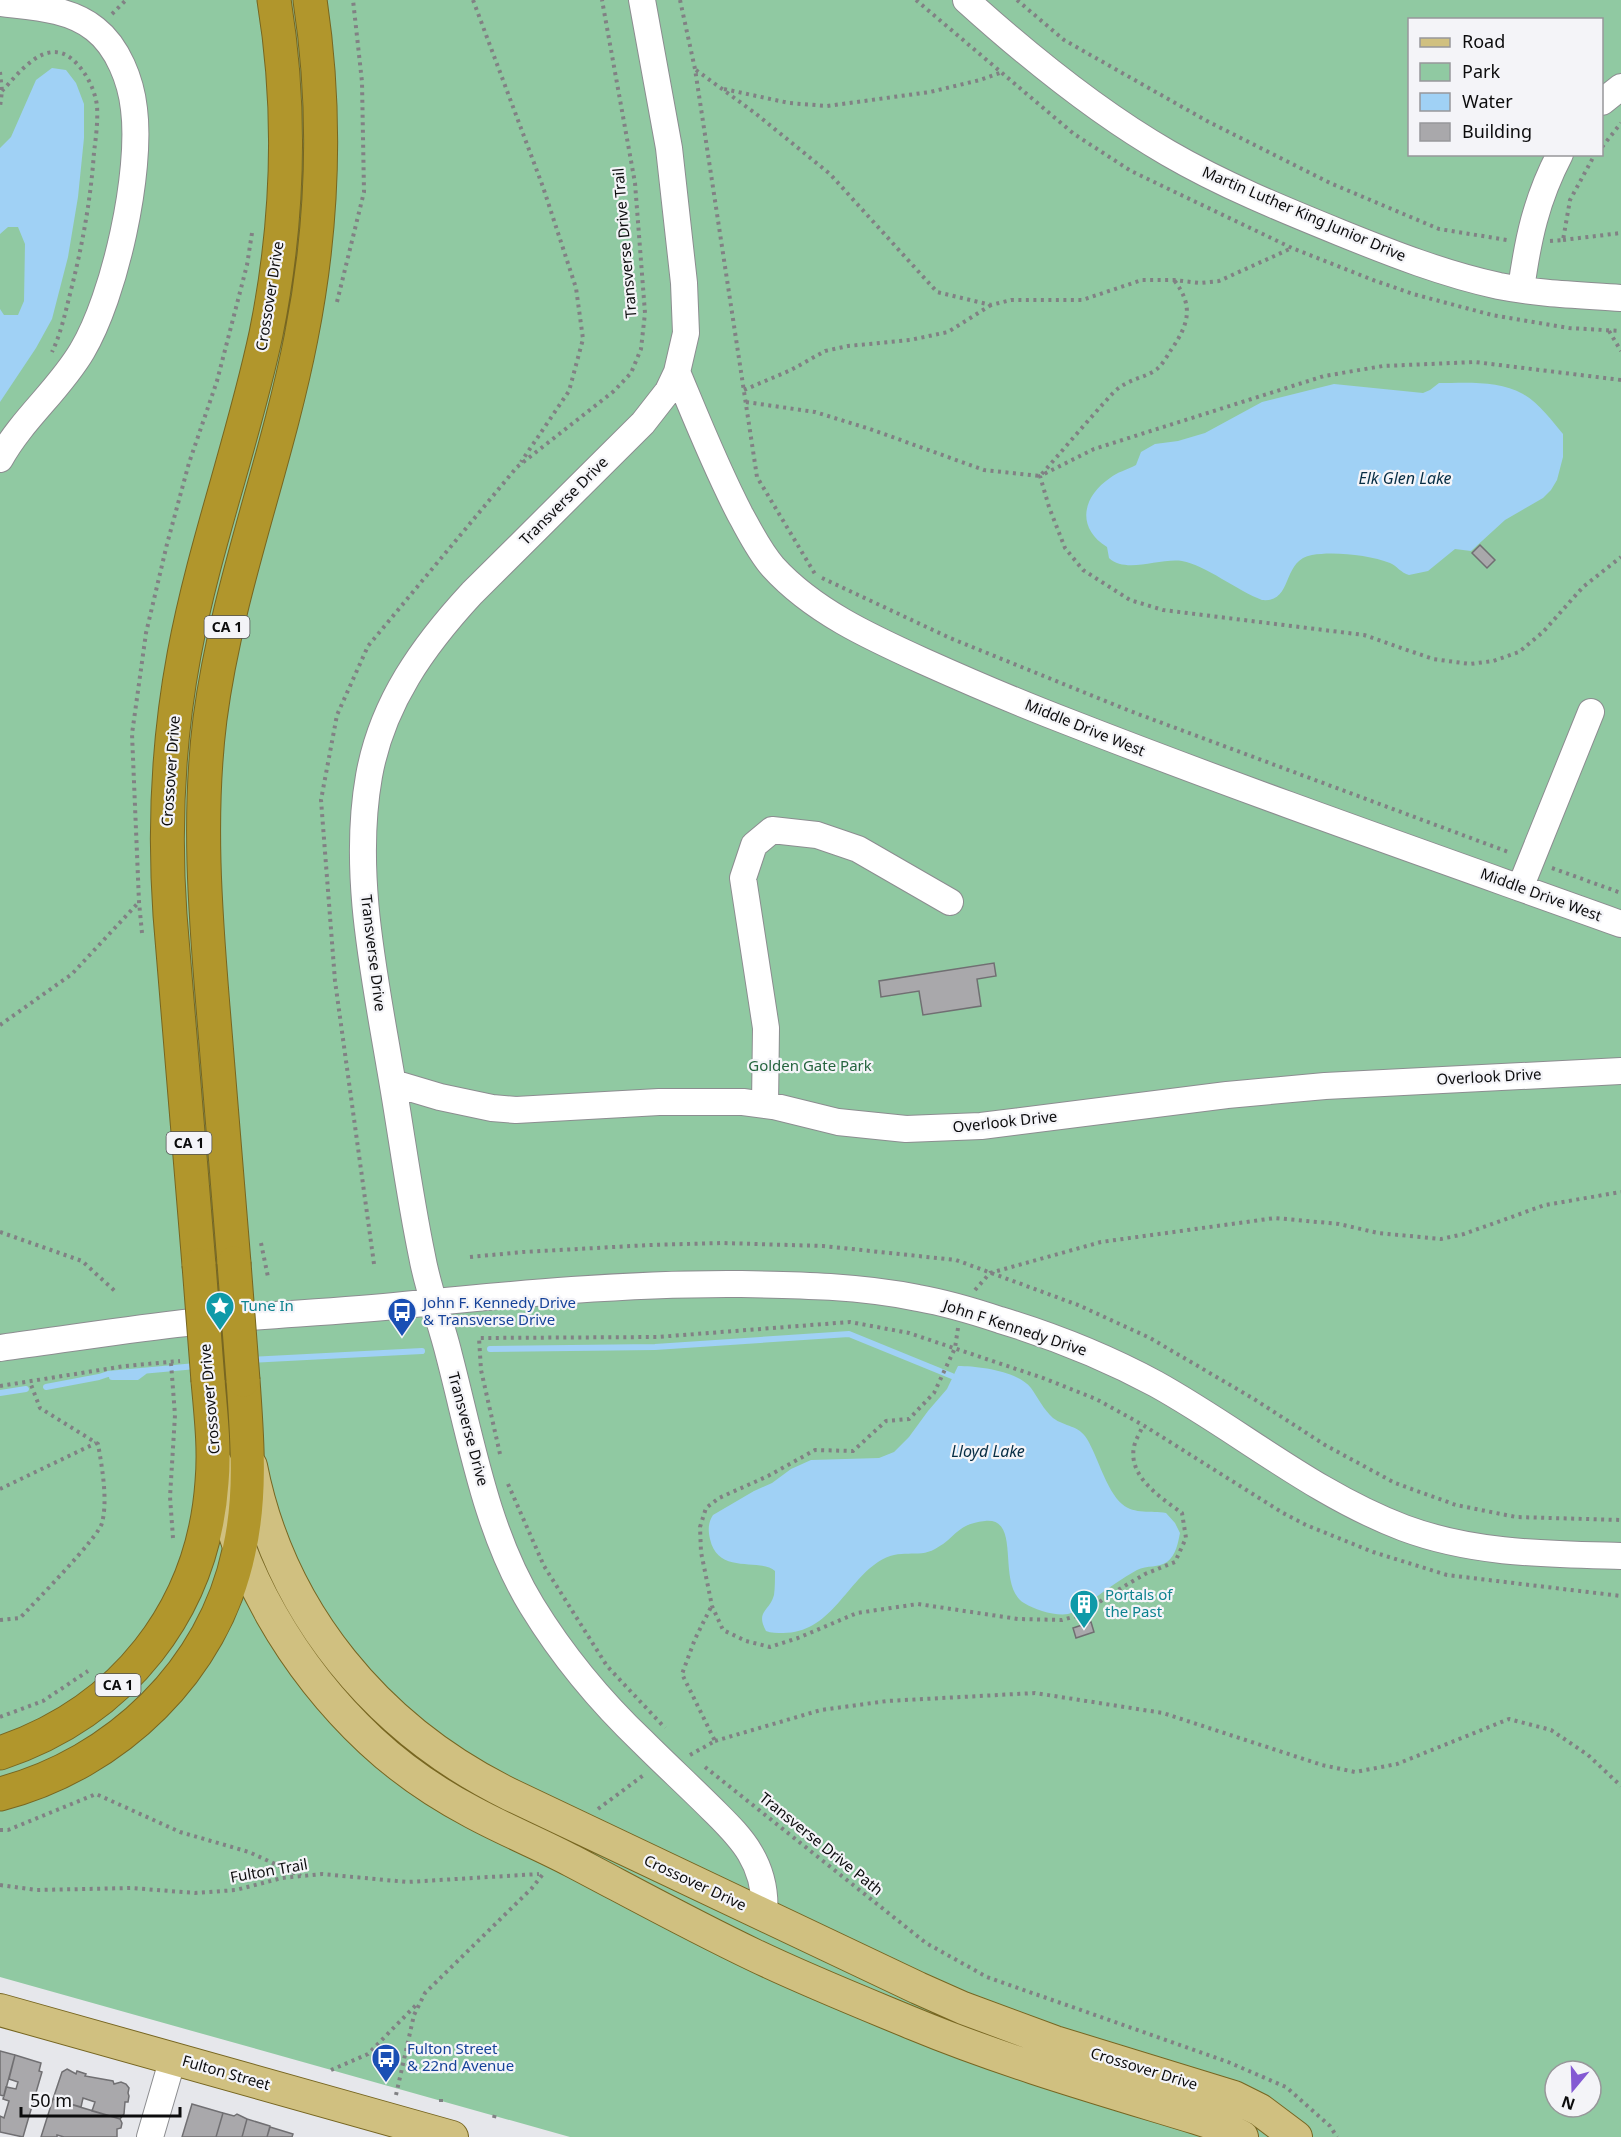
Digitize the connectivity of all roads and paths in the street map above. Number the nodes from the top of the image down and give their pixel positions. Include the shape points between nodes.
1 (274, 0) edge
2 (310, 0) edge
3 (353, 0) edge
4 (473, 0) edge
5 (602, 0) edge
6 (642, 0) edge
7 (680, 0) edge
8 (966, 0) edge
9 (1017, 0) edge
10 (0, 3) edge
11 (695, 69) junction
12 (0, 72) edge
13 (1000, 73) dead end
14 (1621, 87) edge
15 (723, 89) junction
16 (2, 91) junction
17 (1603, 101) edge
18 (0, 107) edge
19 (1621, 123) edge
20 (1603, 146) edge
21 (1559, 156) edge
22 (1595, 156) edge
23 (1621, 232) edge
24 (1563, 240) junction
25 (1527, 243) junction
26 (1293, 248) dead end
27 (1174, 280) junction
28 (1521, 290) junction
29 (1621, 298) edge
30 (991, 305) junction
31 (334, 312) dead end
32 (1608, 330) dead end
33 (1621, 351) edge
34 (50, 356) dead end
35 (677, 372) junction
36 (1621, 380) edge
37 (744, 390) junction
38 (746, 402) junction
39 (0, 459) edge
40 (1040, 476) junction
41 (1621, 557) edge
42 (1591, 712) dead end
43 (1531, 860) junction
44 (1520, 888) junction
45 (1621, 893) edge
46 (139, 902) dead end
47 (950, 902) dead end
48 (1621, 924) edge
49 (0, 1025) edge
50 (1621, 1071) edge
51 (393, 1083) junction
52 (765, 1105) junction
53 (1621, 1192) edge
54 (0, 1232) edge
55 (259, 1232) dead end
56 (470, 1257) dead end
57 (990, 1273) junction
58 (268, 1277) dead end
59 (117, 1293) dead end
60 (433, 1302) junction
61 (960, 1308) junction
62 (0, 1348) edge
63 (956, 1348) junction
64 (183, 1361) dead end
65 (171, 1363) junction
66 (30, 1382) junction
67 (0, 1386) edge
68 (1143, 1425) junction
69 (96, 1443) junction
70 (248, 1450) junction
71 (213, 1451) junction
72 (500, 1456) dead end
73 (505, 1478) dead end
74 (0, 1489) edge
75 (1621, 1520) edge
76 (174, 1541) dead end
77 (240, 1549) junction
78 (1621, 1556) edge
79 (1621, 1596) edge
80 (712, 1606) junction
81 (0, 1620) edge
82 (97, 1665) dead end
83 (0, 1717) edge
84 (667, 1731) dead end
85 (715, 1741) junction
86 (682, 1747) dead end
87 (0, 1753) edge
88 (690, 1755) junction
89 (648, 1772) dead end
90 (1621, 1785) edge
91 (0, 1794) edge
92 (590, 1817) dead end
93 (0, 1830) edge
94 (301, 1876) junction
95 (0, 1884) edge
96 (635, 1894) junction
97 (764, 1916) junction
98 (419, 2002) junction
99 (0, 2010) edge
100 (915, 2025) junction
101 (173, 2058) junction
102 (331, 2070) dead end
103 (390, 2120) junction
104 (150, 2137) edge
105 (452, 2137) edge
106 (1242, 2137) edge
107 (1296, 2137) edge
108 (1337, 2137) edge

1 - 71 highway, Crossover Drive / CA 1, bridge via 285,125 279,254 260,360 184,654 168,801 170,915
2 - 70 highway, Crossover Drive / CA 1, bridge via 318,62 321,144 313,268 294,368 226,628 214,690 205,775 205,913
3 - 31 path via 362,82 364,192
4 - 5 path, Transverse Drive Trail via 576,288 583,339 569,391 517,467 614,391 630,373 641,350 645,313 635,183
6 - 35 street, Transverse Drive via 669,148 684,283 686,333
7 - 11 path
8 - 28 street, Martin Luther King Junior Drive via 1084,96 1141,137 1196,168 1283,209 1408,259
9 - 25 path via 1064,40 1207,121 1330,183 1439,229
10 - 39 street via 66,14 97,30 125,73 135,130 132,181 122,236 92,332 69,371
11 - 15 path
11 - 37 path
12 - 16 path
13 - 15 path via 930,92 827,106
14 - 17 street
15 - 30 path via 830,174 937,292
16 - 18 path
16 - 34 path via 37,57 58,52 79,65 97,107 84,236 60,335
19 - 20 path
21 - 25 street via 1536,207
22 - 24 path via 1570,200
23 - 24 path
24 - 25 path
25 - 28 street
26 - 27 path via 1219,281
27 - 30 path via 1142,280 1082,300 1011,300
27 - 40 path via 1182,291 1187,312 1173,346 1156,369 1114,393
28 - 29 street, Martin Luther King Junior Drive
30 - 37 path via 948,332 825,351
32 - 33 path
35 - 44 street, Middle Drive West via 722,477 759,549 787,581 843,621 940,669 1049,715
35 - 51 street, Transverse Drive via 668,391 643,423 449,617 416,660 383,724 365,799 363,856 375,979
36 - 40 path via 1475,362 1383,366 1334,375 1094,449
37 - 38 path
38 - 40 path via 814,411 984,470
38 - 43 path via 757,477 816,575 950,638 1130,711
40 - 41 path via 1065,548 1083,570 1130,600 1163,610 1364,635 1433,659 1470,664 1519,652 1543,632 1582,587
42 - 43 street
43 - 44 street
43 - 45 path
44 - 48 street, Middle Drive West
46 - 49 path via 72,974
47 - 52 street via 858,849 817,835 772,830 754,845 743,878 766,1028
50 - 52 street, Overlook Drive via 1325,1086 941,1128 838,1122
51 - 52 street, Overlook Drive via 467,1104 516,1110 680,1101
51 - 60 street, Transverse Drive via 421,1253
53 - 57 path via 1545,1205 1441,1239 1275,1218 1101,1242
54 - 59 path via 82,1261
55 - 58 path
56 - 57 path via 649,1245 823,1246 956,1260
57 - 75 path via 1078,1305 1150,1338 1395,1483 1456,1505 1516,1517
60 - 61 street, John F Kennedy Drive via 627,1286 776,1284 874,1291
60 - 62 street, John F Kennedy Drive via 177,1324
60 - 97 street, Transverse Drive via 486,1495 521,1587 593,1689 739,1837 763,1883
61 - 63 path
61 - 78 street, John F Kennedy Drive via 1039,1332 1120,1366 1336,1496 1405,1528 1478,1548
63 - 68 path via 1071,1389
63 - 72 path via 909,1333 850,1322 657,1337 479,1338 481,1370
63 - 80 path via 934,1393 909,1419 886,1421 853,1451 815,1450 706,1508 700,1527 700,1552
64 - 65 path
65 - 66 path via 125,1366
65 - 76 path via 175,1415 170,1497
66 - 67 path
66 - 69 path via 40,1408
68 - 79 path via 1283,1513 1373,1552 1448,1575
68 - 80 path via 1134,1444 1135,1468 1153,1491 1182,1513 1186,1538 1175,1562 1145,1574 1084,1614 1062,1620 1018,1619 918,1604 857,1613 770,1647 723,1630
69 - 74 path
69 - 81 path via 104,1482 102,1524 20,1617
70 - 77 highway, Crossover Drive / CA 1
70 - 97 main road, Crossover Drive via 282,1562 305,1606 345,1664 394,1718 449,1760 489,1784
71 - 77 main road, Crossover Drive
71 - 87 highway, CA 1 via 210,1503 201,1549 185,1591 152,1647 122,1682 86,1711 45,1735
73 - 84 path via 544,1566 607,1666
77 - 91 highway, CA 1 via 231,1583 212,1627 184,1671 150,1710 87,1758 39,1782
77 - 96 main road, Crossover Drive via 264,1602 290,1644 337,1705 385,1753 451,1800
80 - 85 path via 682,1674
82 - 83 path via 43,1701
85 - 88 path
85 - 90 path via 821,1710 887,1701 1035,1694 1163,1713 1322,1765 1355,1772 1397,1764 1509,1719 1551,1730 1588,1755
86 - 88 path, Transverse Drive Path
88 - 108 path, Transverse Drive Path via 926,1943 987,1977 1286,2086
89 - 92 path
93 - 94 path via 96,1794 180,1832 249,1852
94 - 95 path, Fulton Trail via 236,1890 195,1893 132,1887 37,1890
94 - 98 path, Fulton Trail via 322,1874 407,1882 543,1874
96 - 97 main road via 671,1903 723,1925 743,1924
96 - 100 main road, Crossover Drive via 756,1956
97 - 100 main road via 777,1940 794,1957 820,1974 886,2005
97 - 107 main road, Crossover Drive via 1006,2025 1234,2097 1260,2110
98 - 102 path via 368,2054
98 - 103 path
99 - 101 main road, Fulton Street
100 - 106 main road, Crossover Drive via 1045,2072 1221,2126
101 - 103 main road, Fulton Street
101 - 104 street
103 - 105 main road, Fulton Street

